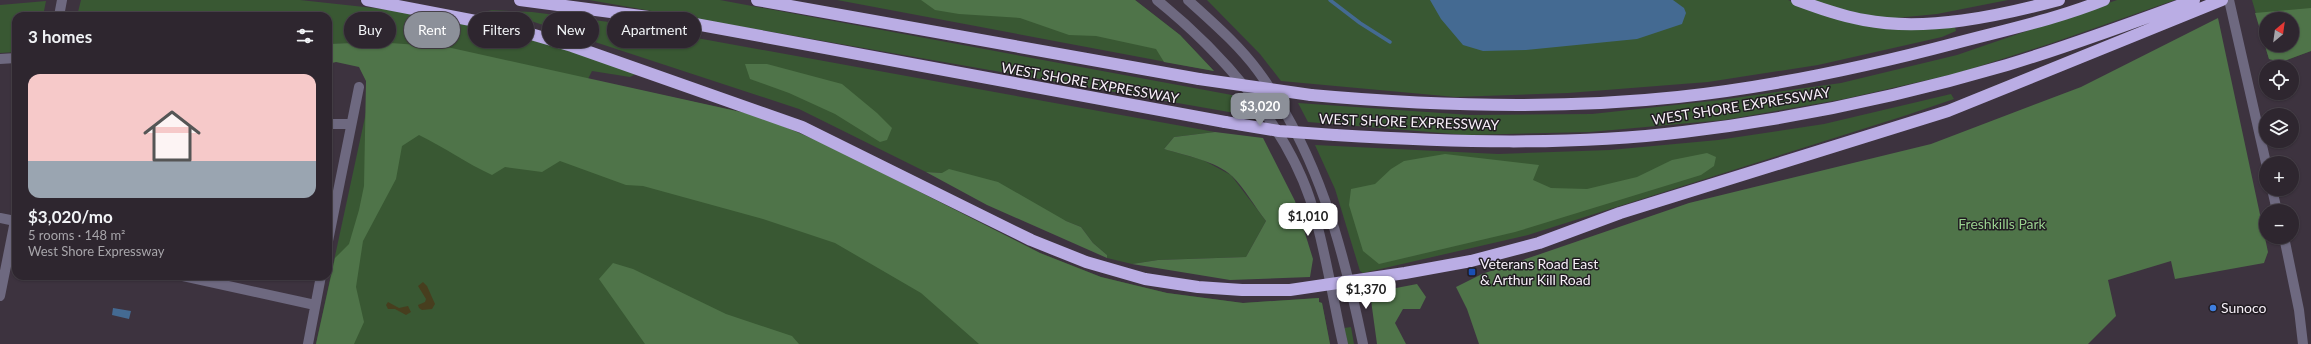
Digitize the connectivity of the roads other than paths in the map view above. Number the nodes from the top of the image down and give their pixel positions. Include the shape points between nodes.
1 (62, 0) edge
2 (367, 0) edge
3 (520, 0) edge
4 (757, 0) edge
5 (1157, 0) edge
6 (1188, 0) edge
7 (1797, 0) edge
8 (2059, 0) edge
9 (2104, 0) edge
10 (2194, 0) edge
11 (2222, 0) edge
12 (2229, 0) edge
13 (60, 12) edge
14 (12, 58) edge
15 (0, 59) edge
16 (359, 87) dead end
17 (332, 124) edge
18 (352, 124) junction
19 (2264, 156) edge
20 (0, 218) edge
21 (12, 218) edge
22 (332, 222) edge
23 (2286, 244) edge
24 (12, 247) edge
25 (201, 280) edge
26 (320, 280) edge
27 (1348, 281) junction
28 (1330, 284) junction
29 (0, 296) edge
30 (315, 305) junction
31 (2305, 343) edge
32 (308, 344) edge
33 (1343, 344) edge
34 (1363, 344) edge

1 - 13 street
2 - 28 highway via 493,24 572,46 763,112 802,127 1032,240 1086,262 1144,279 1228,289 1290,290
3 - 10 highway, WEST SHORE EXPRESSWAY, bridge via 679,21 1279,131 1472,142 1575,140 1682,132 1781,117 1904,93 2007,65 2111,31
4 - 9 highway, WEST SHORE EXPRESSWAY, bridge via 1199,79 1311,95 1390,102 1567,105 1678,97 1788,81 1895,60
5 - 28 street via 1187,24 1226,63 1261,109 1286,148 1310,200
6 - 27 street via 1227,36 1285,111 1310,161 1328,206
7 - 8 highway via 1864,20 1906,24 1955,21
11 - 27 highway via 1948,111 1620,213 1540,243 1471,261
12 - 19 street
14 - 15 street
16 - 18 street
17 - 18 street
18 - 22 street
20 - 21 street
23 - 31 street
24 - 29 street
25 - 30 street
26 - 30 street
27 - 28 highway
27 - 34 street
28 - 33 street
30 - 32 street

